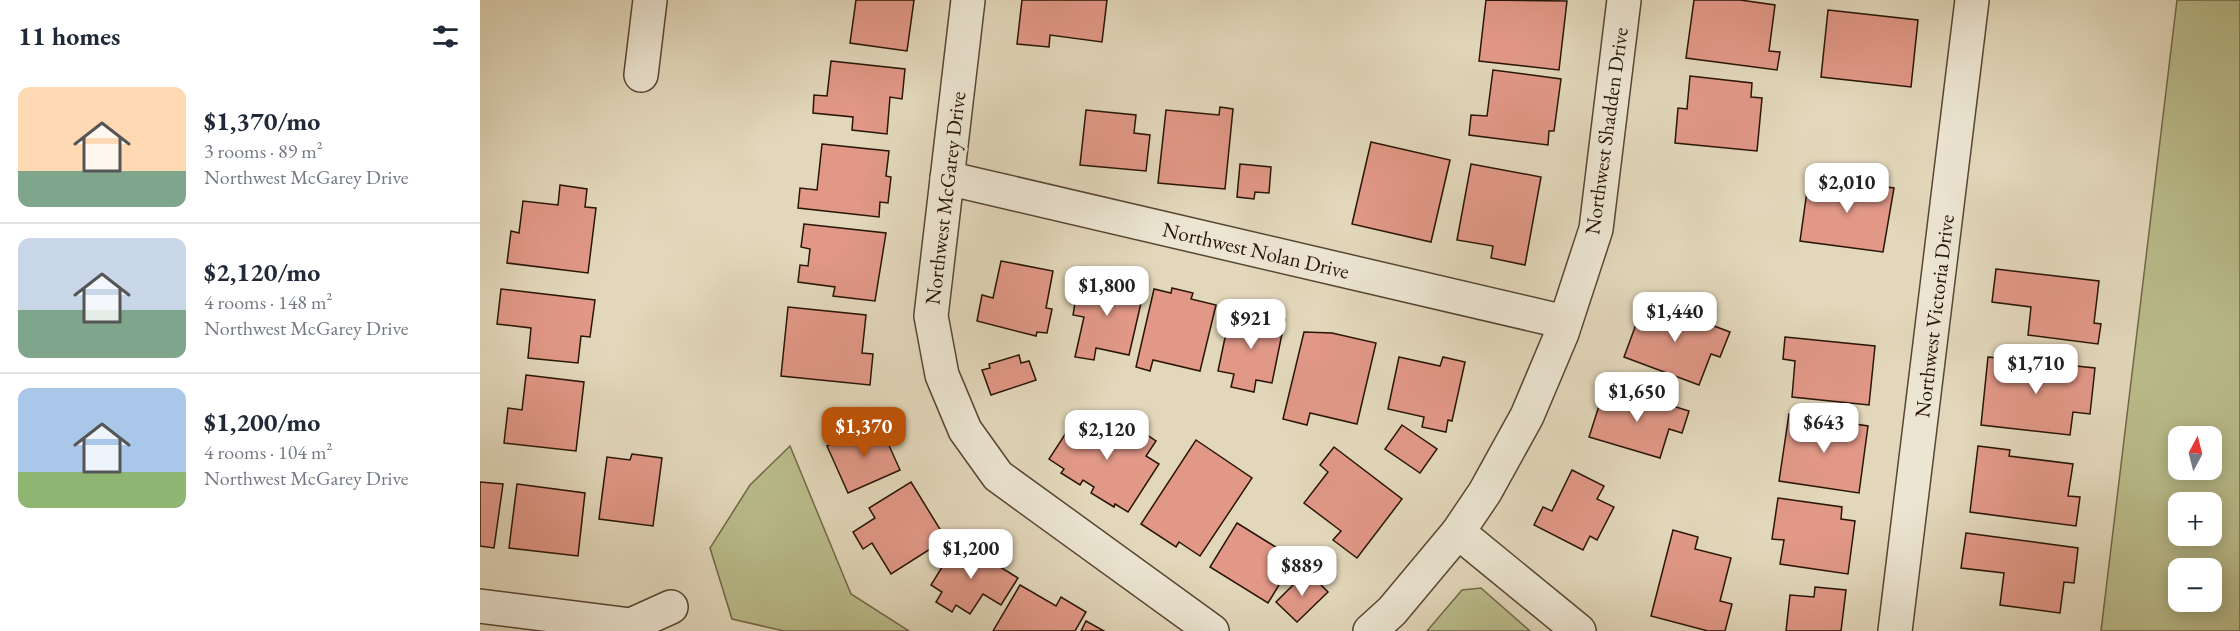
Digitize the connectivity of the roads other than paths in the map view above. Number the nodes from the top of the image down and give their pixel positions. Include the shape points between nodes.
1 (650, 0) edge
2 (968, 0) edge
3 (1624, 0) edge
4 (1972, 0) edge
5 (641, 75) dead end
6 (947, 178) junction
7 (1565, 322) junction
8 (1458, 532) junction
9 (480, 606) edge
10 (670, 607) dead end
11 (1212, 631) edge
12 (1370, 631) edge
13 (1579, 631) edge
14 (1895, 631) edge

1 - 5 street
2 - 6 street, Northwest McGarey Drive
3 - 7 street, Northwest Shadden Drive via 1596,229
4 - 14 street, Northwest Victoria Drive
6 - 7 street, Northwest Nolan Drive
6 - 11 street, Northwest McGarey Drive via 931,316 942,375 965,430 998,476
7 - 8 street, Northwest Shadden Drive via 1527,416
8 - 12 street, Northwest Shadden Drive via 1392,611
8 - 13 street
9 - 10 street via 631,626

